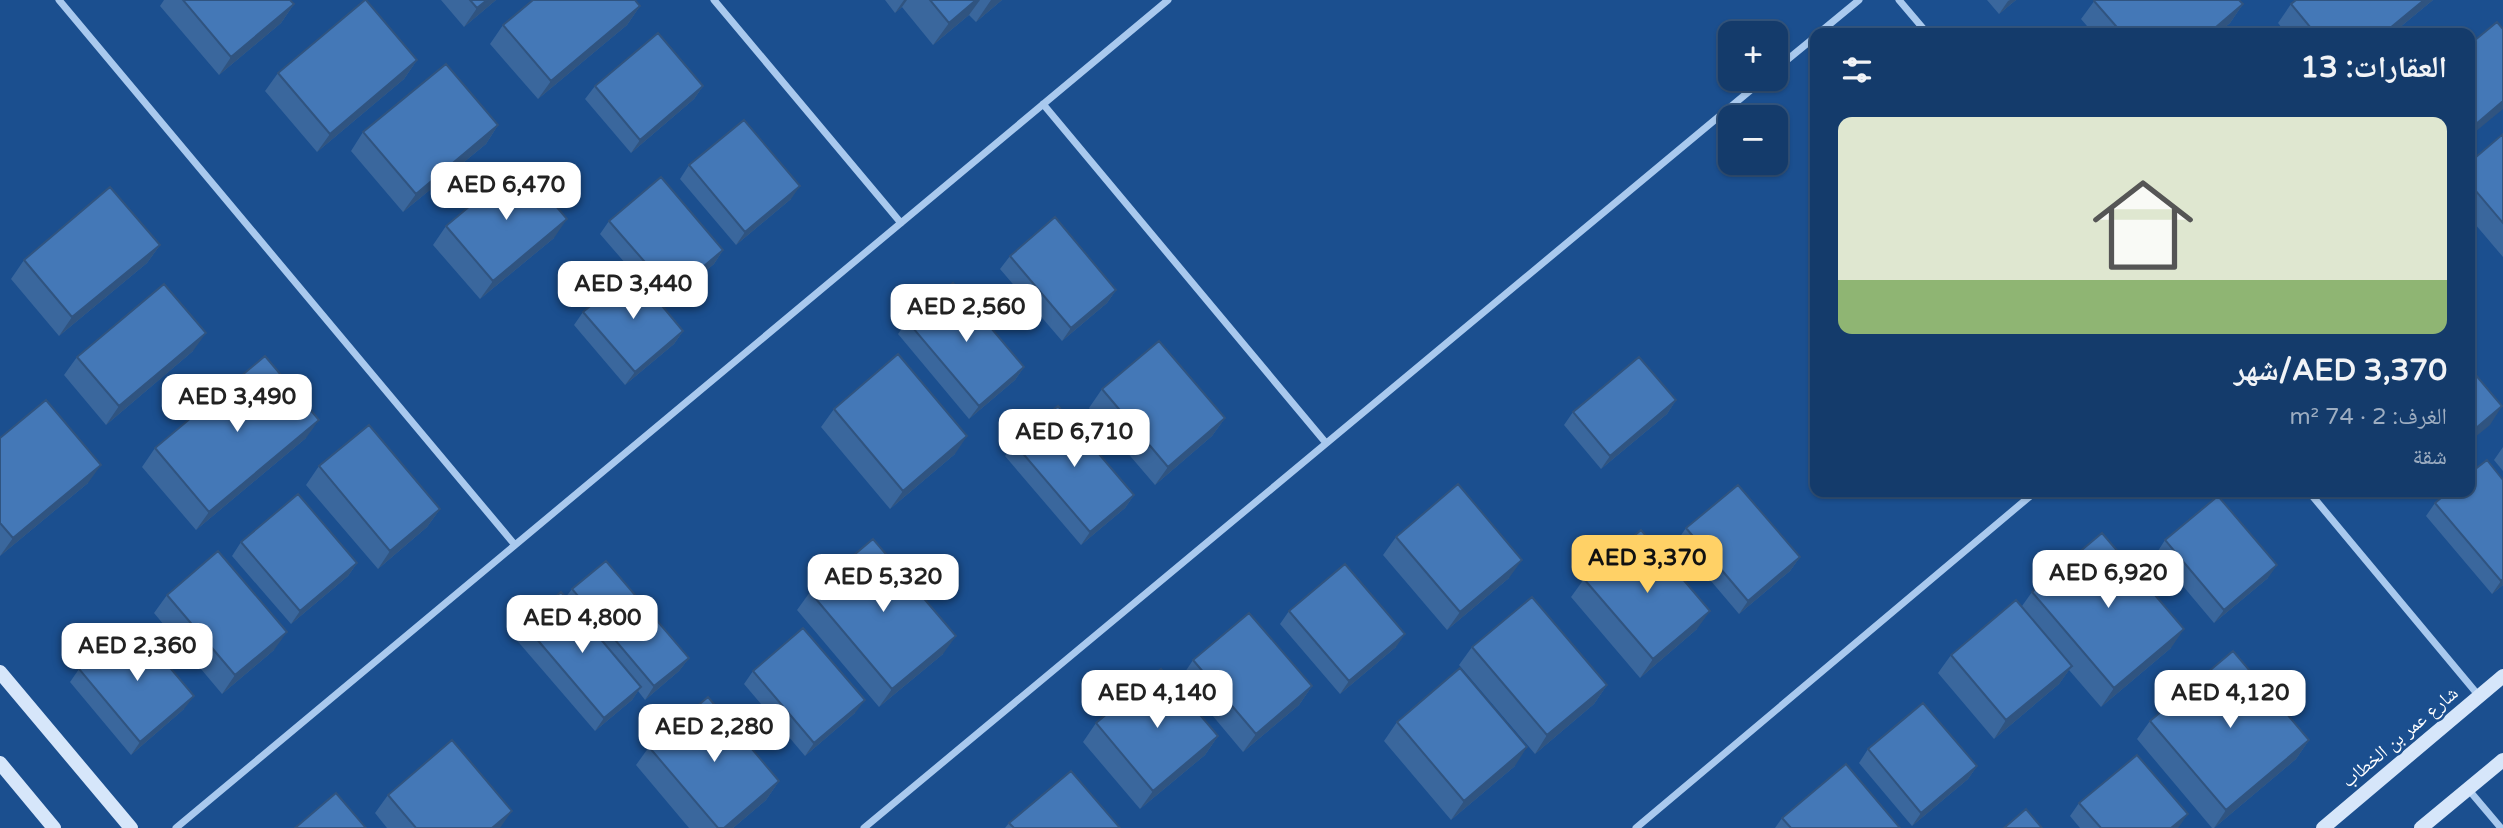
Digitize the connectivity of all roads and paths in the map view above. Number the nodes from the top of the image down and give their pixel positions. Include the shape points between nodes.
1 (59, 0) edge
2 (714, 0) edge
3 (1168, 0) edge
4 (1859, 0) edge
5 (1899, 0) edge
6 (1825, 28) edge
7 (1923, 28) edge
8 (1810, 41) edge
9 (1788, 59) edge
10 (1750, 91) edge
11 (1043, 104) junction
12 (901, 223) junction
13 (1326, 443) junction
14 (2029, 497) edge
15 (2313, 497) edge
16 (515, 545) junction
17 (0, 671) edge
18 (2503, 676) edge
19 (2479, 696) junction
20 (2503, 760) edge
21 (0, 763) edge
22 (2468, 789) junction
23 (54, 828) edge
24 (131, 828) edge
25 (176, 828) edge
26 (864, 828) edge
27 (1636, 828) edge
28 (2323, 828) edge
29 (2421, 828) edge
30 (2501, 828) edge

1 - 16 street
2 - 12 street
3 - 11 street
4 - 6 street
5 - 7 street
8 - 9 street
10 - 13 street
11 - 12 street
11 - 13 street
12 - 16 street
13 - 26 street
14 - 27 street
15 - 19 street
16 - 25 street
17 - 24 street
18 - 19 street, شارع عمر بن الخطاب
19 - 28 street, شارع عمر بن الخطاب
20 - 22 street
21 - 23 street
22 - 29 street
22 - 30 street

